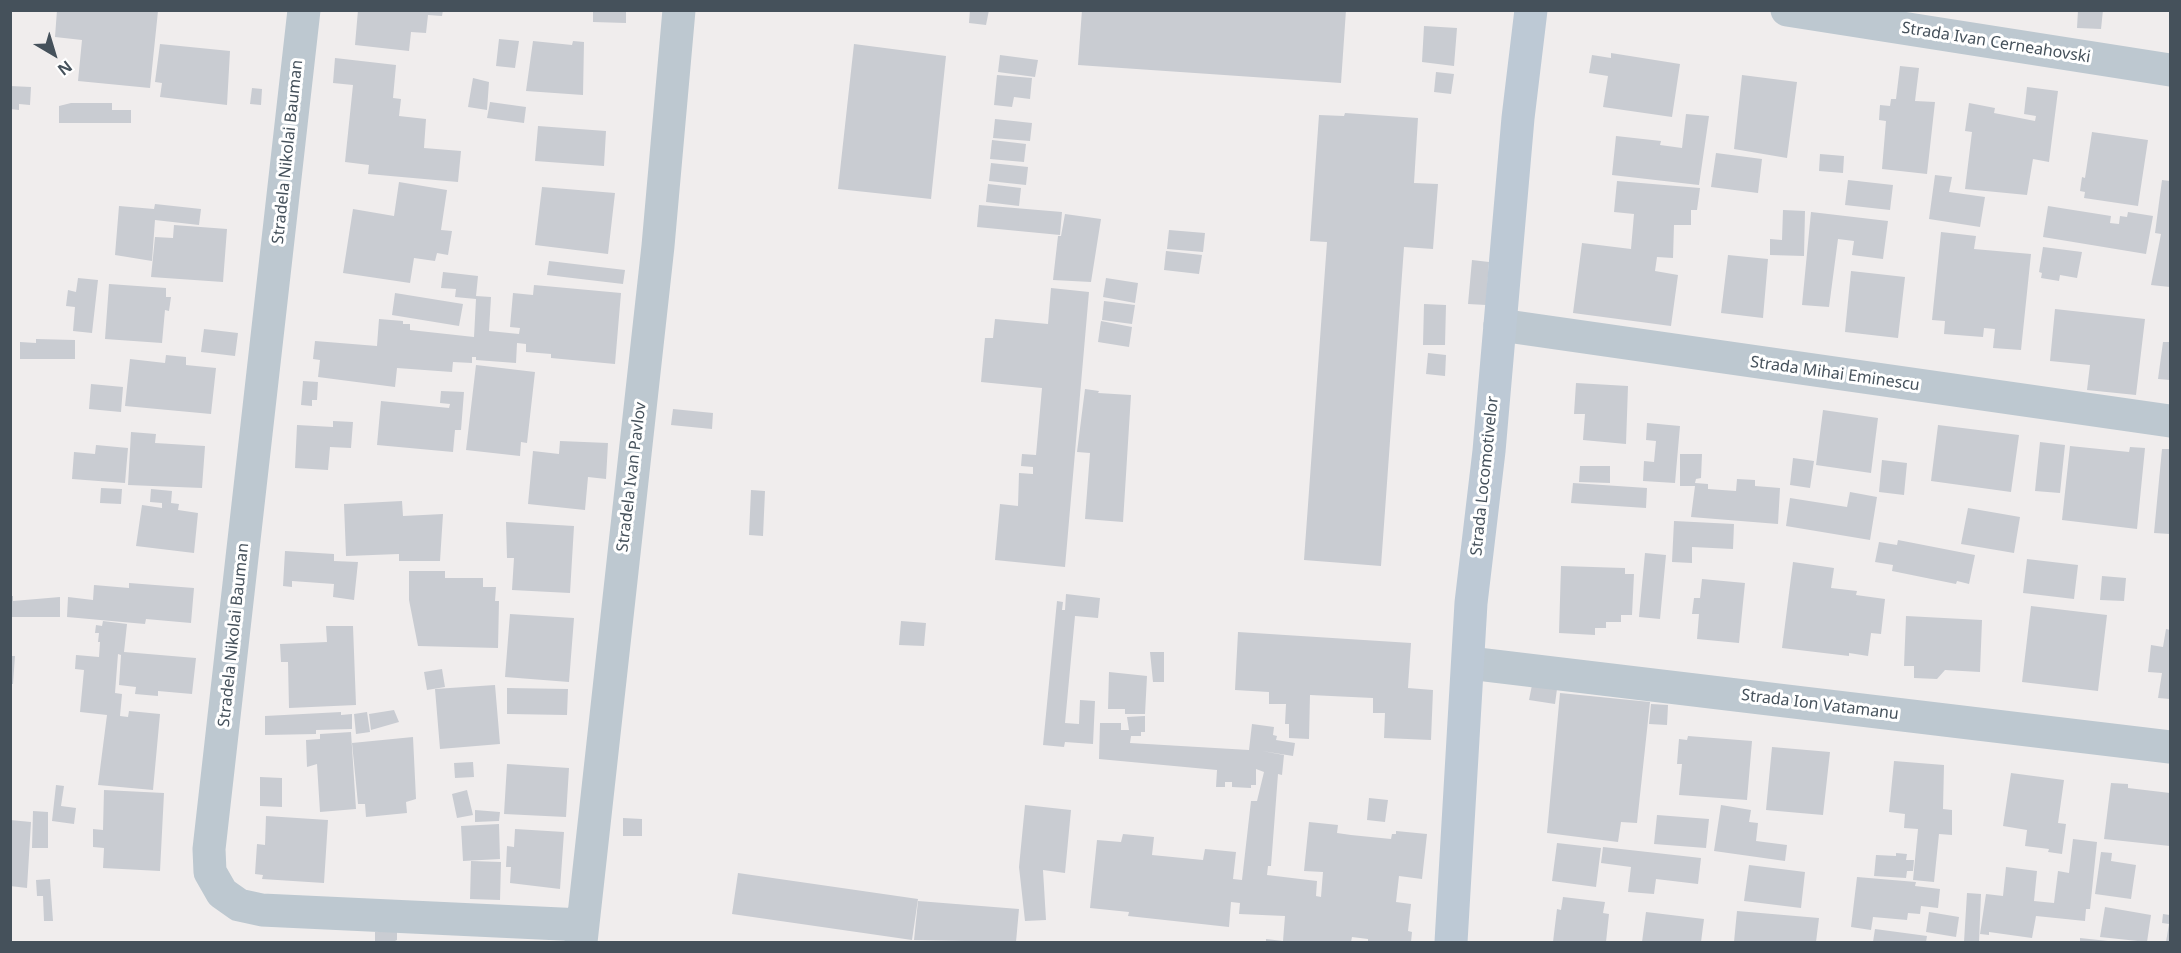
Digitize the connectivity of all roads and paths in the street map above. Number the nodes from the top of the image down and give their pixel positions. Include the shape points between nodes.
1 (304, 10) edge
2 (679, 10) edge
3 (1532, 10) edge
4 (1787, 10) edge
5 (1848, 15) edge
6 (2170, 70) edge
7 (1500, 325) junction
8 (2170, 421) edge
9 (1469, 663) junction
10 (2170, 747) edge
11 (582, 934) edge
12 (1451, 942) edge

1 - 11 street, Stradela Nikolai Bauman via 209,849 210,872 222,893 238,905 262,910
2 - 11 street, Stradela Ivan Pavlov via 658,246
3 - 7 main road, Strada Locomotivelor via 1518,118
4 - 5 street, Strada Ivan Cerneahovski
5 - 6 street, Strada Ivan Cerneahovski
7 - 8 street, Strada Mihai Eminescu
7 - 9 main road, Strada Locomotivelor via 1471,603
9 - 10 street, Strada Ion Vatamanu
9 - 12 main road, Strada Locomotivelor

